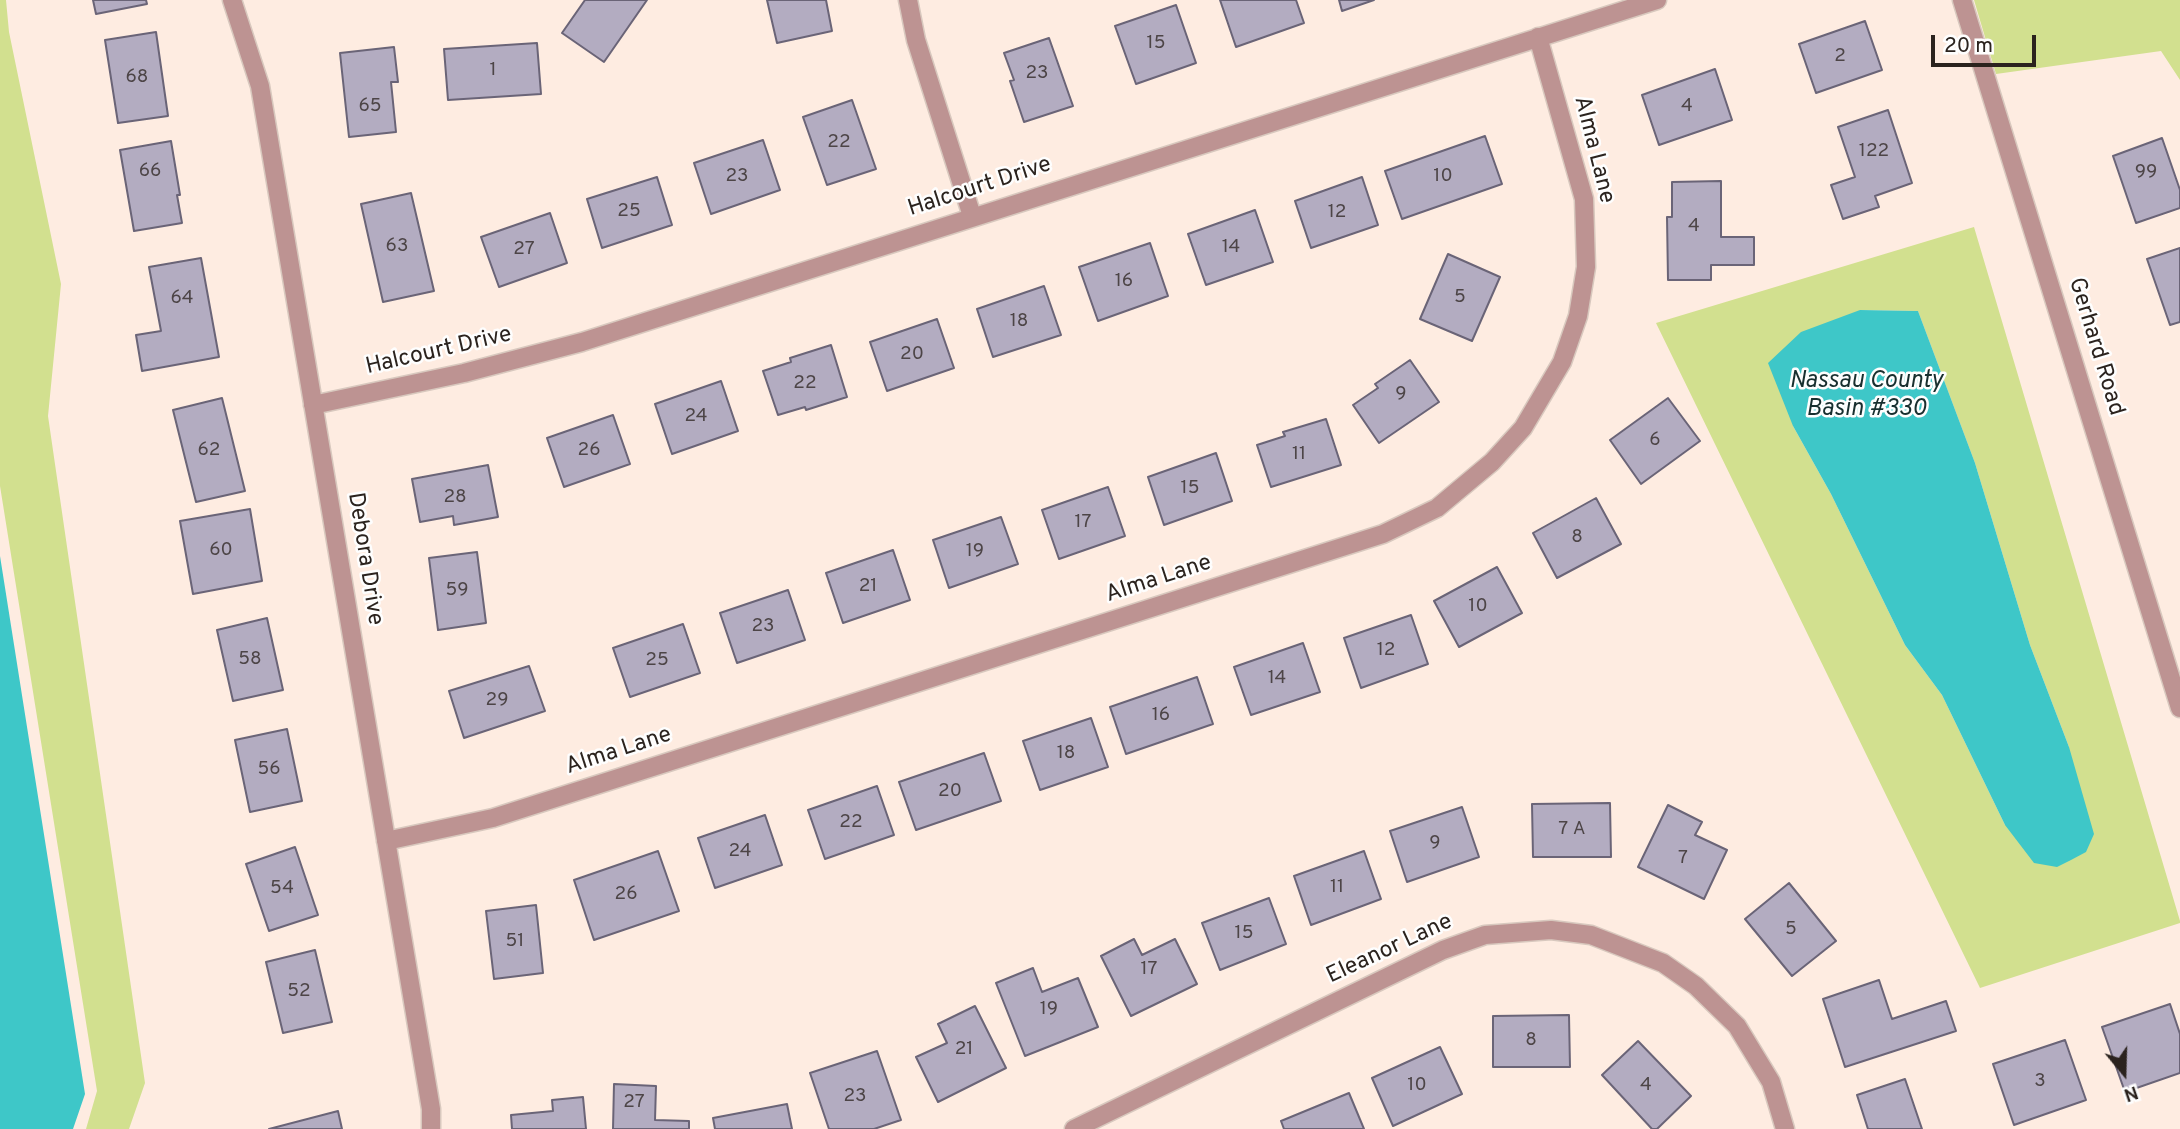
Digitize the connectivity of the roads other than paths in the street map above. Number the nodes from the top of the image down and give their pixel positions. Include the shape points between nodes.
1 (908, 0) edge
2 (1657, 0) edge
3 (1962, 0) edge
4 (236, 1) edge
5 (1538, 37) junction
6 (972, 216) junction
7 (313, 405) junction
8 (2180, 709) edge
9 (386, 841) junction
10 (431, 1129) edge
11 (1074, 1129) edge
12 (1785, 1129) edge

1 - 6 street via 916,40
2 - 5 street, Halcourt Drive
3 - 8 street, Gerhard Road
4 - 7 street, Debora Drive via 260,86
5 - 6 street, Halcourt Drive
5 - 9 street, Alma Lane via 1584,200 1586,267 1578,316 1562,362 1523,428 1492,462 1437,508 1383,534 507,814
6 - 7 street, Halcourt Drive via 582,342
7 - 9 street, Debora Drive
9 - 10 street, Debora Drive
11 - 12 street, Eleanor Lane via 1443,950 1485,935 1551,930 1591,935 1663,963 1696,986 1737,1026 1771,1082

